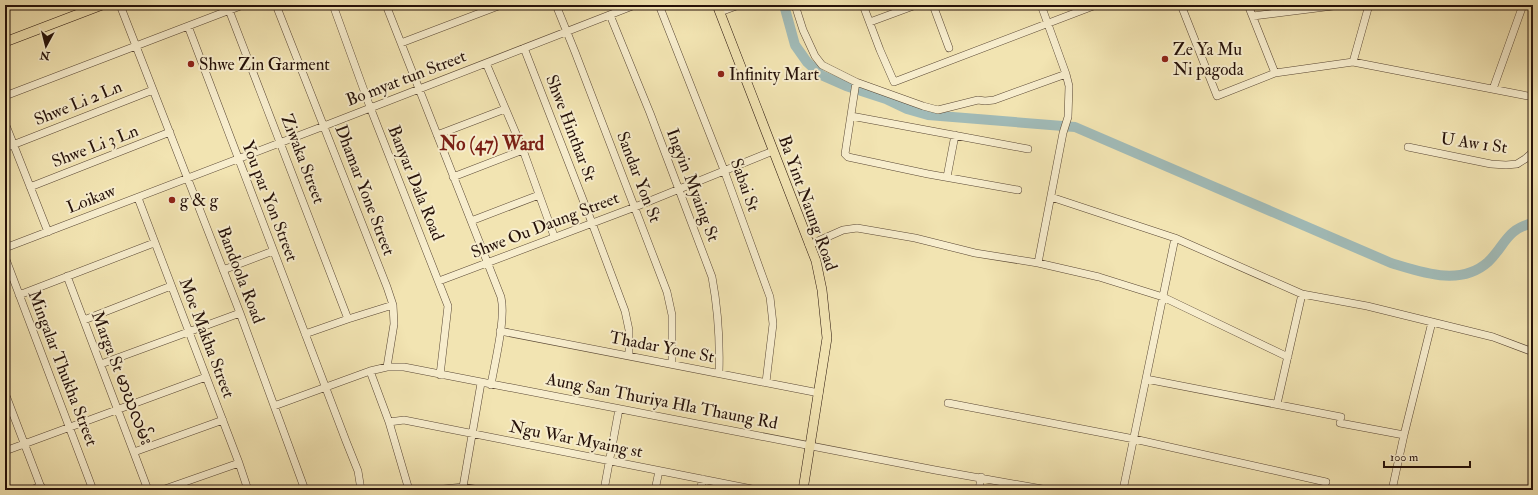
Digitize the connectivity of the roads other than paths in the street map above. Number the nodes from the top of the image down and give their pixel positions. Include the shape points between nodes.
1 (102, 5) edge
2 (120, 5) edge
3 (243, 5) edge
4 (276, 5) edge
5 (333, 5) edge
6 (386, 5) edge
7 (501, 5) edge
8 (556, 5) edge
9 (635, 5) edge
10 (659, 5) edge
11 (739, 5) edge
12 (795, 5) edge
13 (863, 5) edge
14 (916, 5) edge
15 (933, 5) edge
16 (1041, 5) edge
17 (1096, 5) edge
18 (1181, 5) edge
19 (1248, 5) edge
20 (1341, 5) edge
21 (1369, 5) edge
22 (1523, 5) edge
23 (1318, 6) edge
24 (718, 9) edge
25 (229, 10) junction
26 (610, 15) junction
27 (1253, 16) junction
28 (870, 22) junction
29 (1048, 23) junction
30 (188, 26) junction
31 (566, 32) junction
32 (5, 42) edge
33 (401, 43) junction
34 (136, 46) junction
35 (524, 48) junction
36 (949, 48) dead end
37 (1353, 62) junction
38 (486, 63) junction
39 (1275, 73) junction
40 (1066, 74) junction
41 (856, 85) junction
42 (419, 89) junction
43 (1493, 89) junction
44 (153, 90) junction
45 (5, 96) edge
46 (1533, 97) edge
47 (370, 107) junction
48 (506, 109) junction
49 (852, 116) junction
50 (5, 123) edge
51 (324, 126) junction
52 (170, 132) junction
53 (437, 135) junction
54 (955, 135) junction
55 (281, 143) junction
56 (14, 145) junction
57 (1408, 147) dead end
58 (5, 148) edge
59 (1028, 149) dead end
60 (523, 150) junction
61 (773, 151) junction
62 (1533, 152) edge
63 (238, 159) junction
64 (724, 170) junction
65 (453, 177) junction
66 (946, 177) junction
67 (188, 179) junction
68 (30, 187) junction
69 (678, 188) junction
70 (1018, 190) dead end
71 (539, 195) junction
72 (1050, 197) junction
73 (138, 198) junction
74 (635, 206) junction
75 (471, 221) junction
76 (592, 223) junction
77 (48, 232) junction
78 (554, 236) junction
79 (1175, 238) junction
80 (154, 242) junction
81 (809, 244) junction
82 (5, 248) edge
83 (273, 251) junction
84 (5, 257) edge
85 (488, 262) junction
86 (1038, 263) junction
87 (223, 270) junction
88 (67, 276) junction
89 (439, 281) junction
90 (171, 286) junction
91 (20, 294) junction
92 (1302, 294) junction
93 (1163, 297) junction
94 (393, 306) junction
95 (240, 313) junction
96 (348, 319) junction
97 (84, 320) junction
98 (1432, 322) junction
99 (500, 331) junction
100 (188, 332) junction
101 (305, 334) junction
102 (1533, 352) edge
103 (629, 356) junction
104 (1288, 357) junction
105 (101, 364) junction
106 (672, 364) junction
107 (387, 367) junction
108 (370, 371) junction
109 (719, 373) junction
110 (440, 375) junction
111 (206, 377) junction
112 (1146, 379) junction
113 (766, 382) junction
114 (482, 383) junction
115 (491, 385) junction
116 (325, 387) junction
117 (819, 393) junction
118 (6, 396) edge
119 (948, 403) dead end
120 (1277, 404) junction
121 (274, 406) junction
122 (118, 409) junction
123 (619, 409) junction
124 (222, 420) junction
125 (389, 422) junction
126 (70, 427) junction
127 (473, 435) junction
128 (1404, 435) junction
129 (1134, 439) junction
130 (24, 444) junction
131 (810, 444) junction
132 (5, 451) edge
133 (134, 452) junction
134 (609, 461) junction
135 (239, 463) junction
136 (659, 471) junction
137 (981, 477) junction
138 (702, 479) junction
139 (1326, 482) dead end
140 (463, 487) junction
141 (41, 488) edge
142 (31, 490) edge
143 (93, 490) edge
144 (148, 490) edge
145 (162, 490) edge
146 (248, 490) edge
147 (305, 490) edge
148 (361, 490) edge
149 (409, 490) edge
150 (434, 490) edge
151 (480, 490) edge
152 (604, 490) edge
153 (655, 490) edge
154 (700, 490) edge
155 (753, 490) edge
156 (803, 490) edge
157 (979, 490) edge
158 (1048, 490) edge
159 (1123, 490) edge
160 (1392, 490) edge

1 - 32 main road
2 - 34 street, Bandoola Road
3 - 25 street
4 - 51 street, Dhamar Yone Street
5 - 47 street, Banyar Dala Road
6 - 33 street
7 - 33 street
8 - 31 street, Sandar Yon St
9 - 26 street, Bo myat tun Street
10 - 64 street, Sabai St
11 - 24 street
12 - 41 street via 803,30 822,65
13 - 28 street
14 - 28 street
15 - 36 street
16 - 29 street
17 - 29 street
18 - 39 street via 1217,96
19 - 27 street
20 - 23 street
21 - 37 street
22 - 43 street
23 - 27 street
24 - 61 main road, Ba Yint Naung Road
25 - 30 street
25 - 55 street, Ziwaka Street
26 - 31 street, Bo myat tun Street
26 - 69 street, Ingyin Myaing St
27 - 39 street
28 - 29 street via 894,82
29 - 40 street
30 - 34 street
30 - 63 street, You par Yon Street
31 - 35 street, Bo myat tun Street
31 - 74 street, Sandar Yon St
33 - 42 street
34 - 44 street, Bandoola Road
34 - 45 street
35 - 38 street, Bo myat tun Street
35 - 76 street, Shwe Hinthar St
37 - 39 street
37 - 43 street
38 - 42 street, Bo myat tun Street
38 - 48 street
40 - 41 street via 994,100 978,100 938,110
40 - 72 street via 1069,86 1068,117
41 - 49 street
42 - 47 street, Bo myat tun Street
42 - 53 street
43 - 46 street
44 - 52 street, Bandoola Road
44 - 56 street, Shwe Li 2 Ln
47 - 51 street, Bo myat tun Street
47 - 89 street, Banyar Dala Road
48 - 53 street
48 - 60 street
49 - 54 street
49 - 66 street via 845,154 848,157
50 - 56 street
51 - 55 street, Bo myat tun Street
51 - 94 street, Dhamar Yone Street
52 - 67 street, Bandoola Road
52 - 68 street, Shwe Li 3 Ln
53 - 65 street
54 - 59 street
54 - 66 street
55 - 63 street, Bo myat tun Street
55 - 96 street, Ziwaka Street
56 - 58 street, Shwe Li 2 Ln
56 - 68 street
57 - 62 street, U Aw 1 St via 1506,165 1517,164
60 - 65 street
60 - 71 street
61 - 64 street, Shwe Ou Daung Street
61 - 81 main road, Ba Yint Naung Road
63 - 67 street, Bo myat tun Street
63 - 83 street, You par Yon Street
64 - 69 street, Shwe Ou Daung Street
64 - 113 street, Sabai St via 770,297 773,324
65 - 75 street
66 - 70 street
67 - 73 street, Loikaw
67 - 87 street, Bandoola Road
68 - 77 street
69 - 74 street, Shwe Ou Daung Street
69 - 109 street, Ingyin Myaing St via 712,277 720,341
71 - 75 street
71 - 78 street
72 - 79 street
72 - 86 street
73 - 77 street, Loikaw
73 - 80 street, Moe Makha Street
74 - 76 street, Shwe Ou Daung Street
74 - 106 street, Sandar Yon St via 667,292 672,315
75 - 85 street
76 - 78 street, Shwe Ou Daung Street
76 - 103 street, Shwe Hinthar St via 625,311 629,330
77 - 82 street, Loikaw
78 - 85 street, Shwe Ou Daung Street
79 - 92 street
79 - 93 street
80 - 88 street
80 - 90 street, Moe Makha Street
80 - 91 street
81 - 86 street via 843,230 857,228 915,238 975,253
81 - 117 main road, Ba Yint Naung Road via 816,261 822,290 827,338
83 - 87 street
83 - 101 street, You par Yon Street
84 - 91 street, Mingalar Thukha Street
85 - 89 street, Shwe Ou Daung Street
85 - 99 street via 503,304
86 - 93 street via 1099,277
87 - 95 street, Bandoola Road
88 - 91 street
88 - 97 street, Marga St မာဃလမ်း
89 - 110 street, Banyar Dala Road via 448,306
90 - 97 street
90 - 100 street, Moe Makha Street
91 - 126 street, Mingalar Thukha Street
92 - 98 street
92 - 104 street
93 - 104 street
93 - 112 street
94 - 96 street
94 - 107 street, Dhamar Yone Street via 394,324
95 - 100 street
95 - 121 street, Bandoola Road
96 - 101 street
97 - 105 street, Marga St မာဃလမ်း
98 - 102 street via 1493,337
98 - 128 street
99 - 103 street, Thadar Yone St
99 - 115 street
100 - 105 street
100 - 111 street, Moe Makha Street
101 - 116 street, You par Yon Street
103 - 106 street, Thadar Yone St
104 - 120 street
105 - 122 street, Marga St မာဃလမ်း
106 - 109 street, Thadar Yone St
107 - 108 street, Aung San Thuriya Hla Thaung Rd
107 - 110 street, Aung San Thuriya Hla Thaung Rd via 404,367
108 - 116 street, Aung San Thuriya Hla Thaung Rd
108 - 125 street
109 - 113 street, Thadar Yone St
110 - 114 street, Aung San Thuriya Hla Thaung Rd
111 - 122 street
111 - 124 street, Moe Makha Street
112 - 120 street
112 - 129 street
113 - 117 street, Thadar Yone St
114 - 115 street, Aung San Thuriya Hla Thaung Rd
114 - 127 street
115 - 123 street, Aung San Thuriya Hla Thaung Rd
116 - 121 street, Aung San Thuriya Hla Thaung Rd
116 - 148 street, You par Yon Street via 358,471
117 - 131 main road, Ba Yint Naung Road
118 - 130 street
119 - 129 street
120 - 128 street
121 - 147 street, Bandoola Road
122 - 126 street
122 - 133 street, Marga St မာဃလမ်း
123 - 131 street, Aung San Thuriya Hla Thaung Rd
123 - 134 street
124 - 133 street
124 - 135 street, Moe Makha Street
125 - 127 street, Ngu War Myaing st via 404,420
125 - 149 street
126 - 130 street
126 - 143 street, Mingalar Thukha Street
127 - 134 street, Ngu War Myaing st
127 - 140 street
128 - 160 street
129 - 139 street
129 - 159 street
130 - 132 street
130 - 141 street
131 - 137 street, Aung San Thuriya Hla Thaung Rd
131 - 156 main road, Ba Yint Naung Road
133 - 144 street, Marga St မာဃလမ်း
134 - 136 street, Ngu War Myaing st
134 - 152 street
135 - 145 street
135 - 146 street, Moe Makha Street
136 - 138 street, Ngu War Myaing st
136 - 153 street
137 - 157 street
137 - 158 street, Aung San Thuriya Hla Thaung Rd
138 - 154 street
138 - 155 street, Ngu War Myaing st
140 - 150 street
140 - 151 street
141 - 142 street

